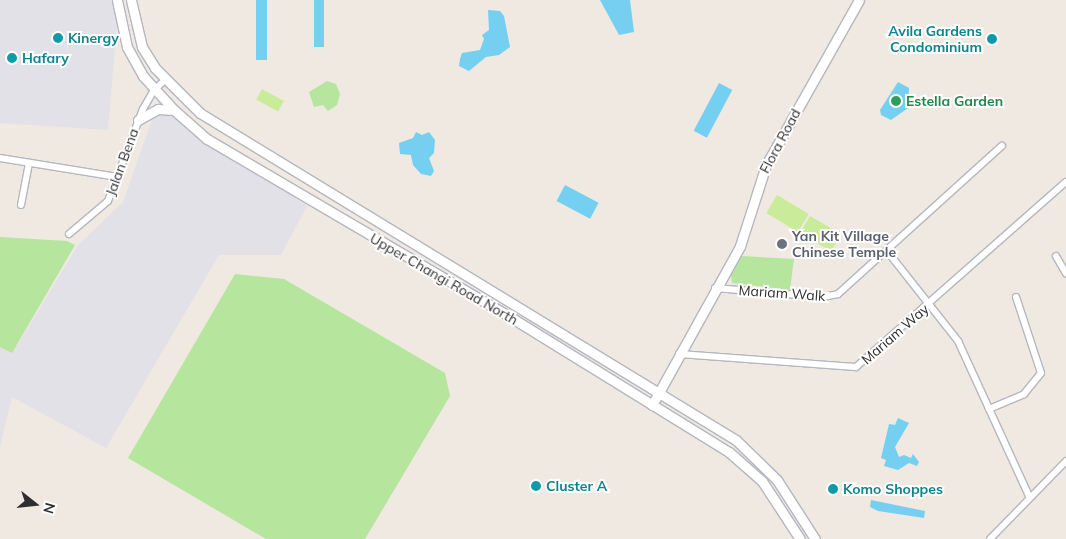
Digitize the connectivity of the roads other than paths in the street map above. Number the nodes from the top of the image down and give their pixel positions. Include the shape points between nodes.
1 (117, 0) edge
2 (131, 0) edge
3 (859, 0) edge
4 (164, 82) junction
5 (154, 90) junction
6 (174, 110) junction
7 (138, 120) junction
8 (1002, 146) dead end
9 (0, 158) edge
10 (29, 164) junction
11 (117, 177) junction
12 (1066, 182) edge
13 (21, 205) dead end
14 (69, 234) dead end
15 (410, 241) junction
16 (888, 251) junction
17 (1056, 256) dead end
18 (409, 258) junction
19 (1066, 273) edge
20 (715, 288) junction
21 (1016, 297) dead end
22 (930, 303) junction
23 (679, 354) junction
24 (660, 392) junction
25 (652, 405) junction
26 (989, 410) junction
27 (1066, 461) edge
28 (1028, 496) junction
29 (992, 538) edge
30 (800, 539) edge
31 (815, 539) edge

1 - 5 street, Upper Changi Road North via 127,47
2 - 4 street, Upper Changi Road North via 142,47
3 - 20 street, Flora Road via 766,165 740,246
4 - 5 street, Jalan Bena
4 - 15 street, Upper Changi Road North via 228,133
5 - 6 street, Upper Changi Road North
5 - 7 street, Jalan Bena
6 - 7 street via 158,109
6 - 18 street, Upper Changi Road North via 208,139
7 - 11 street, Jalan Bena
8 - 16 street, Mariam Walk
9 - 10 street
10 - 11 street
10 - 13 street
11 - 14 street, Jalan Bena via 104,206
12 - 22 street, Mariam Way
15 - 18 street
15 - 24 street, Upper Changi Road North
16 - 20 street, Mariam Walk via 846,288 832,296
16 - 22 street
17 - 19 street
18 - 25 street, Upper Changi Road North
20 - 23 street
21 - 26 street via 1041,374 1024,394
22 - 23 street, Mariam Way via 856,367
22 - 26 street via 958,341
23 - 24 street
24 - 25 street
24 - 31 street, Upper Changi Road North via 755,455 778,480
25 - 30 street, Upper Changi Road North via 749,467 770,491
26 - 28 street
27 - 28 street
28 - 29 street

